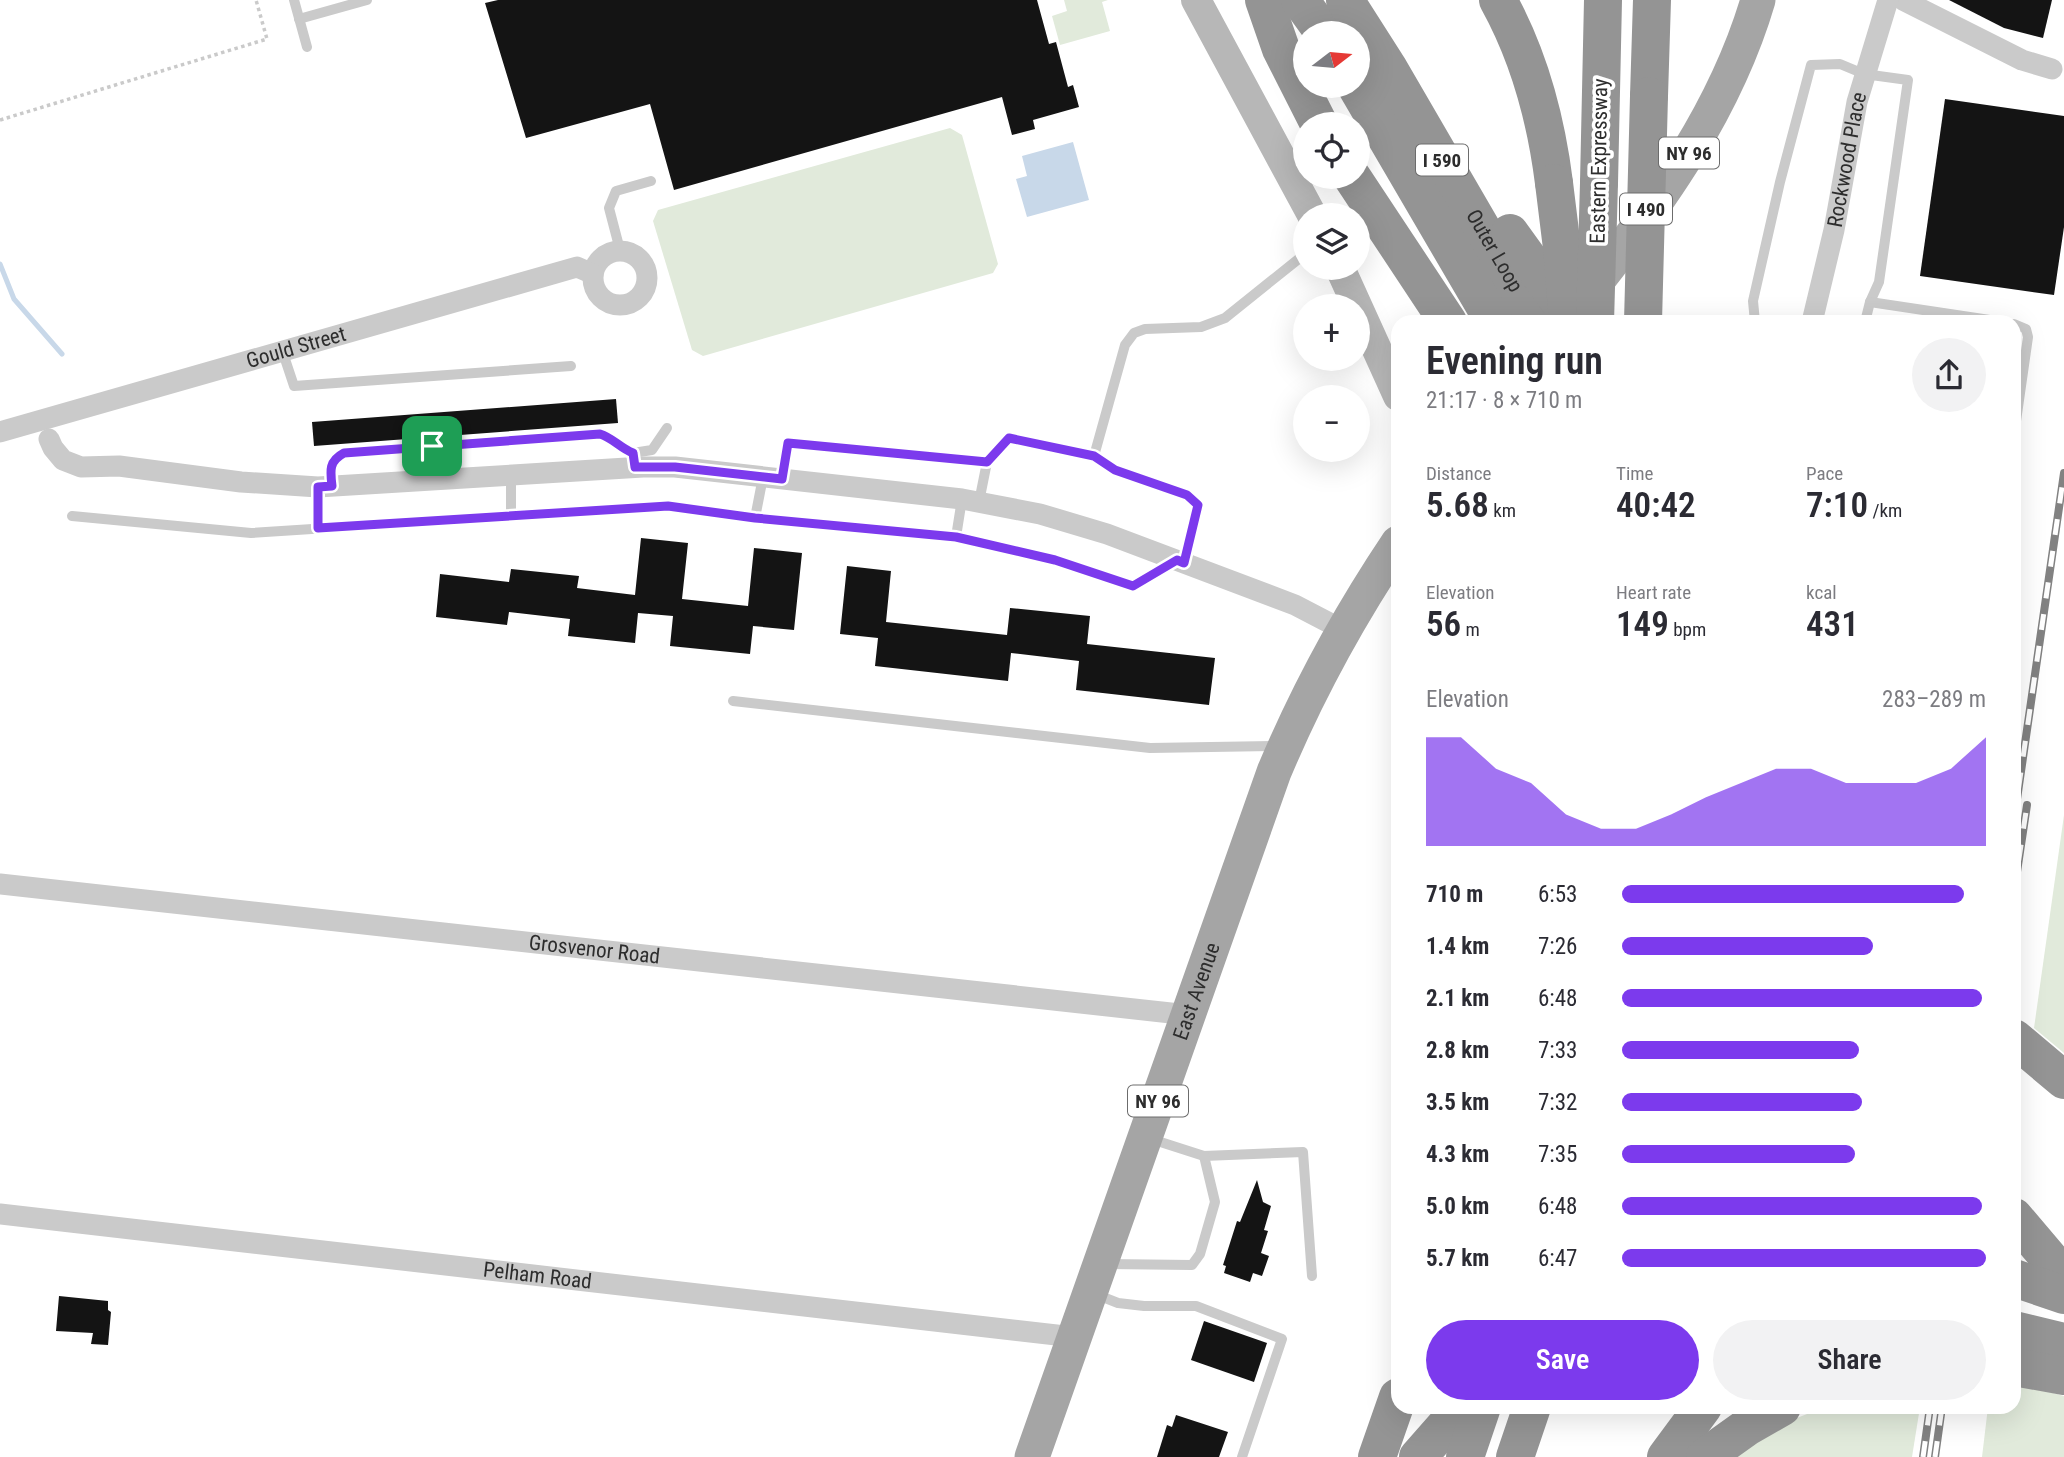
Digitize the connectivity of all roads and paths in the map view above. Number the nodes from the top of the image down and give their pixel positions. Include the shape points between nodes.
1 (256, 0) edge
2 (294, 0) edge
3 (367, 0) edge
4 (1196, 0) edge
5 (1264, 0) edge
6 (1300, 0) edge
7 (1345, 0) edge
8 (1498, 0) edge
9 (1604, 0) edge
10 (1652, 0) edge
11 (1758, 0) edge
12 (1888, 0) edge
13 (1903, 0) edge
14 (299, 19) junction
15 (1315, 21) edge
16 (1359, 21) edge
17 (1370, 38) joint
18 (307, 47) dead end
19 (2058, 70) edge
20 (1864, 74) junction
21 (1363, 98) edge
22 (1313, 112) edge
23 (0, 120) edge
24 (651, 181) dead end
25 (1360, 189) edge
26 (1306, 203) edge
27 (620, 250) junction
28 (1293, 263) edge
29 (593, 274) junction
30 (1345, 280) edge
31 (1870, 302) junction
32 (1593, 305) edge
33 (1443, 315) edge
34 (1490, 315) edge
35 (1532, 315) edge
36 (1567, 315) edge
37 (1569, 315) edge
38 (1643, 315) edge
39 (1754, 315) edge
40 (1814, 315) edge
41 (1867, 315) edge
42 (1956, 315) edge
43 (2021, 327) edge
44 (283, 353) junction
45 (571, 366) dead end
46 (1391, 381) edge
47 (2021, 386) edge
48 (667, 428) dead end
49 (0, 432) edge
50 (49, 439) dead end
51 (1094, 456) junction
52 (634, 460) junction
53 (987, 462) junction
54 (511, 474) junction
55 (772, 478) junction
56 (325, 486) junction
57 (970, 500) junction
58 (511, 515) junction
59 (72, 516) dead end
60 (755, 518) junction
61 (318, 528) junction
62 (956, 537) junction
63 (1391, 554) edge
64 (1180, 562) junction
65 (1343, 630) junction
66 (733, 701) dead end
67 (1284, 746) junction
68 (0, 884) edge
69 (1189, 1015) junction
70 (2021, 1044) edge
71 (2064, 1080) edge
72 (1145, 1138) junction
73 (1204, 1156) junction
74 (0, 1214) edge
75 (2021, 1225) edge
76 (1312, 1276) dead end
77 (2064, 1276) edge
78 (1095, 1278) junction
79 (2021, 1280) edge
80 (2064, 1295) edge
81 (2021, 1332) edge
82 (1074, 1337) junction
83 (2064, 1342) edge
84 (2021, 1368) edge
85 (2064, 1376) edge
86 (1392, 1414) edge
87 (1456, 1414) edge
88 (1480, 1414) edge
89 (1530, 1414) edge
90 (1698, 1414) edge
91 (1770, 1414) edge
92 (1032, 1457) edge
93 (1242, 1457) edge
94 (1377, 1457) edge
95 (1418, 1457) edge
96 (1465, 1457) edge
97 (1515, 1457) edge
98 (1666, 1457) edge
99 (1705, 1457) edge

1 - 23 path via 267,39
2 - 14 lane
3 - 14 lane
4 - 26 street
5 - 22 highway via 1276,38
6 - 15 highway
7 - 16 highway, Outer Loop / I 590
8 - 36 highway, bridge via 1536,92 1554,183
9 - 32 highway, Eastern Expressway / I 490, bridge
10 - 38 highway, I 490, bridge
11 - 32 main road, NY 96 via 1708,121
12 - 20 street, Rockwood Place
13 - 19 street via 2022,60
14 - 18 lane
17 - 35 highway, Outer Loop / I 590
17 - 37 highway
20 - 31 lane via 1908,80 1879,282
20 - 39 lane via 1840,64 1811,65 1753,301
20 - 40 street, Rockwood Place
21 - 34 highway, Outer Loop / I 590
24 - 27 lane via 616,191 609,208
25 - 33 highway
27 - 29 street via 599,260
27 - 29 street via 636,255 647,270 646,287 635,301 610,303 596,291
28 - 51 lane via 1225,318 1201,327 1134,333 1125,345
29 - 44 street, Gould Street via 577,267
30 - 46 street
31 - 41 lane
31 - 42 lane
43 - 47 lane via 2028,337
44 - 45 lane via 294,386
44 - 49 street, Gould Street
48 - 52 lane via 652,450
50 - 56 street via 62,460 81,467 119,466 241,482
51 - 53 lane via 1009,438
51 - 64 lane via 1115,470 1187,495 1198,505
52 - 54 street
52 - 55 street
52 - 56 lane via 607,436 595,434 344,453 330,467
53 - 55 lane via 788,443
53 - 57 lane
54 - 56 street
54 - 58 lane
55 - 57 street
55 - 60 lane
56 - 61 lane
57 - 62 lane
57 - 64 street via 1074,523
58 - 60 lane via 668,506
58 - 61 lane
59 - 61 lane via 251,533
60 - 62 lane
62 - 64 lane via 1055,560 1133,586
63 - 65 main road, East Avenue / NY 96
64 - 65 street via 1302,608
65 - 67 main road, East Avenue / NY 96
66 - 67 lane via 1150,748
67 - 69 main road, East Avenue / NY 96
68 - 69 street, Grosvenor Road
69 - 72 main road, East Avenue / NY 96
70 - 71 highway
72 - 73 lane
72 - 78 main road, East Avenue / NY 96
73 - 76 lane via 1303,1152
73 - 78 lane via 1215,1202 1200,1254 1192,1265
74 - 82 street, Pelham Road
75 - 77 highway
78 - 82 main road, East Avenue / NY 96
78 - 93 lane via 1118,1303 1196,1306 1282,1339
79 - 80 highway
81 - 83 highway
82 - 92 main road, East Avenue / NY 96
84 - 85 highway
86 - 94 highway
87 - 95 highway
88 - 96 highway
89 - 97 highway
90 - 98 highway
91 - 99 highway

